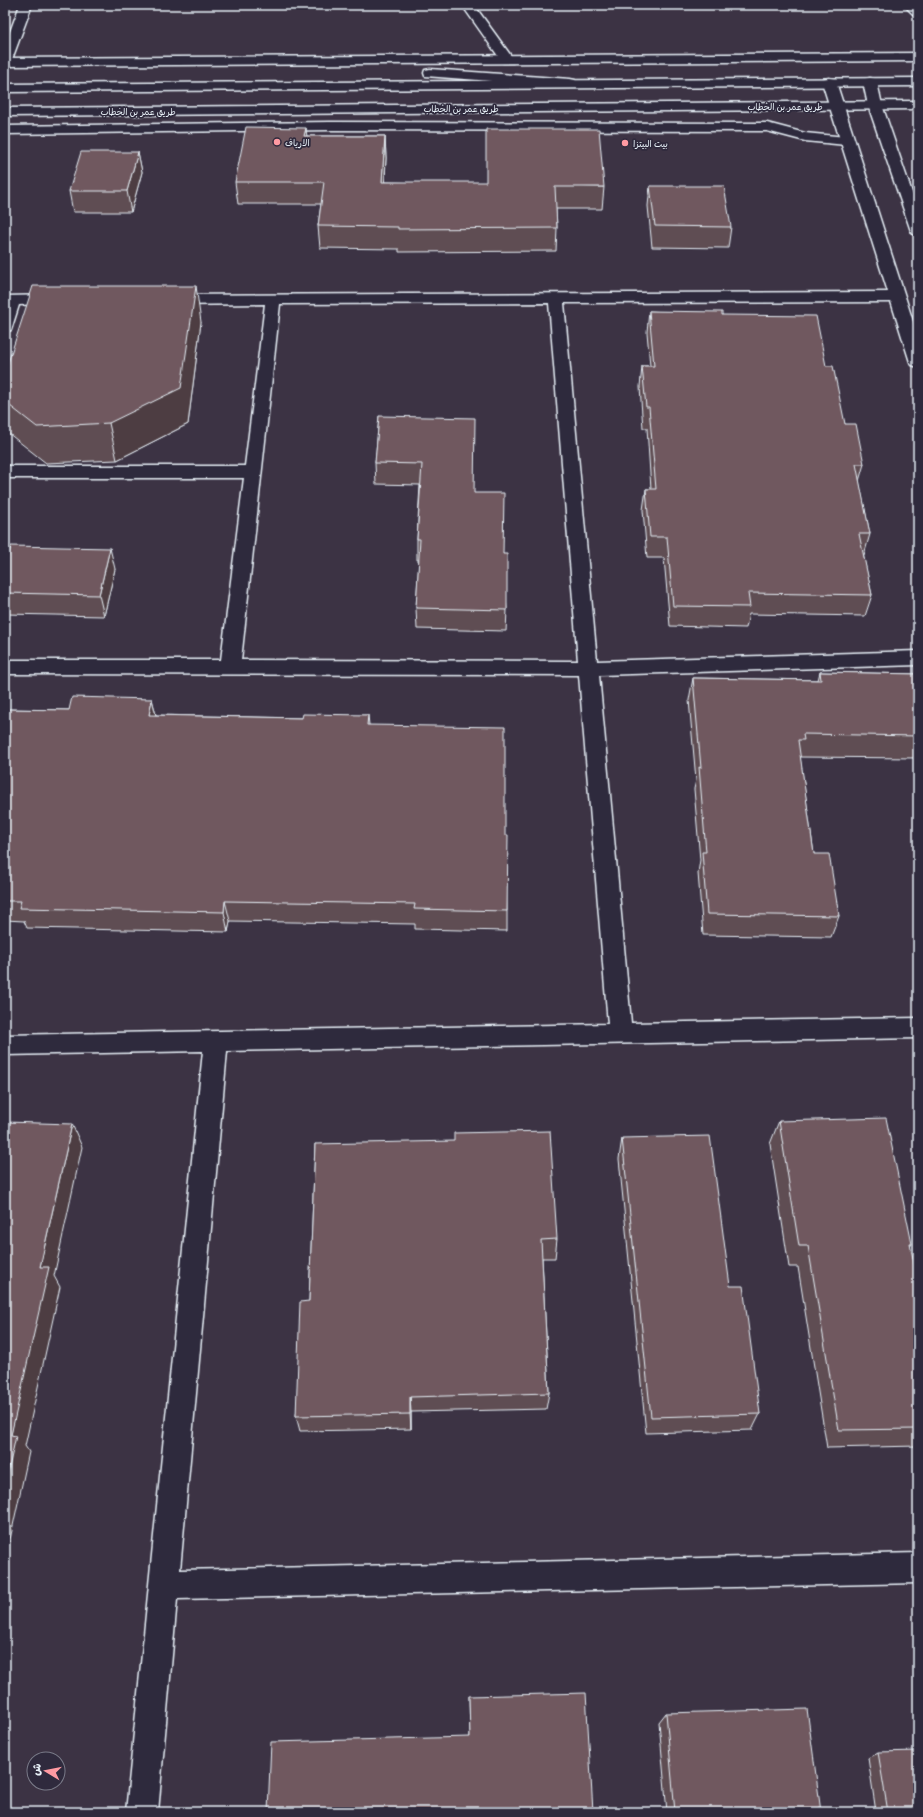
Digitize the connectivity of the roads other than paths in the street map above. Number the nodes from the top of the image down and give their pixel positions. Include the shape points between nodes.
1 (26, 5) edge
2 (468, 5) edge
3 (910, 5) edge
4 (918, 12) edge
5 (918, 57) edge
6 (508, 60) junction
7 (250, 61) junction
8 (5, 62) edge
9 (829, 82) junction
10 (870, 82) junction
11 (918, 82) edge
12 (591, 84) junction
13 (5, 88) edge
14 (835, 105) junction
15 (875, 105) junction
16 (918, 105) edge
17 (5, 112) edge
18 (5, 130) edge
19 (846, 141) junction
20 (918, 231) edge
21 (897, 297) junction
22 (556, 298) junction
23 (76, 300) edge
24 (155, 300) edge
25 (273, 300) junction
26 (9, 301) edge
27 (5, 327) edge
28 (918, 362) edge
29 (5, 472) edge
30 (253, 472) junction
31 (918, 658) edge
32 (5, 667) edge
33 (230, 668) junction
34 (588, 668) junction
35 (918, 1028) edge
36 (620, 1033) junction
37 (216, 1041) junction
38 (5, 1045) edge
39 (918, 1568) edge
40 (164, 1585) junction
41 (142, 1812) edge

1 - 8 street
2 - 6 street
3 - 4 street
5 - 6 street
6 - 7 street
7 - 8 street
7 - 12 street
9 - 10 street
9 - 12 street
9 - 14 street
10 - 11 street
10 - 15 street
12 - 13 street
14 - 15 street, طريق عمر بن الخطاب
14 - 17 street, طريق عمر بن الخطاب
14 - 19 street
15 - 16 street, طريق عمر بن الخطاب
15 - 20 street
18 - 19 street via 338,126 767,127 805,137
19 - 21 street
21 - 22 street
21 - 28 street
22 - 25 street
22 - 34 street
23 - 26 street
24 - 25 street
25 - 30 street
26 - 27 street
29 - 30 street
30 - 33 street
31 - 34 street
32 - 33 street
33 - 34 street
34 - 36 street
35 - 36 street
36 - 37 street
37 - 38 street
37 - 40 street
39 - 40 street
40 - 41 street

